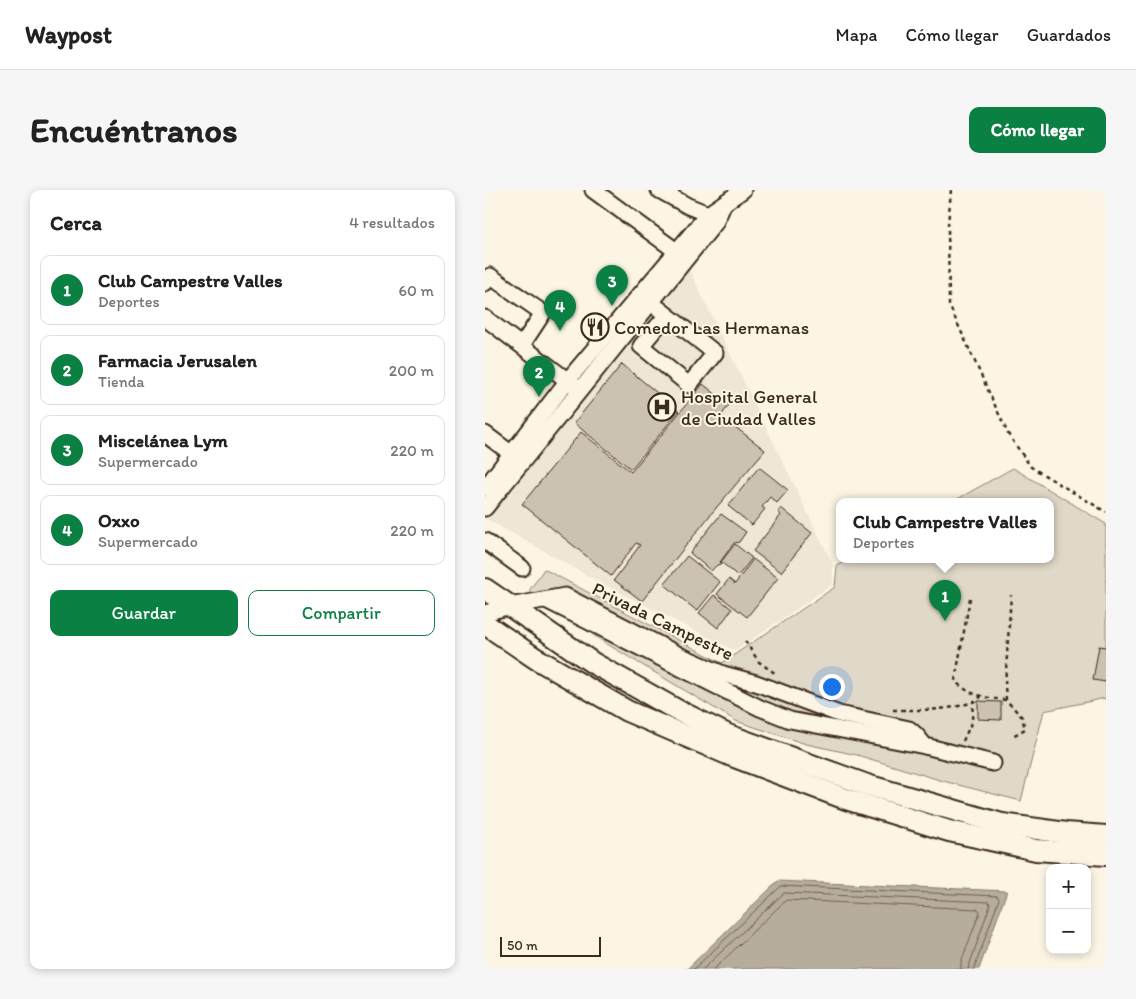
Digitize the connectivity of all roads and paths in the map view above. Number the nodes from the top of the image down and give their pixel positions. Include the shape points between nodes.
1 (593, 190) edge
2 (659, 190) edge
3 (743, 190) edge
4 (951, 190) edge
5 (713, 216) junction
6 (682, 255) junction
7 (485, 283) edge
8 (646, 299) junction
9 (666, 316) junction
10 (485, 318) edge
11 (522, 345) junction
12 (574, 385) junction
13 (485, 434) edge
14 (512, 454) junction
15 (485, 488) edge
16 (485, 508) edge
17 (1106, 512) edge
18 (485, 541) edge
19 (522, 568) dead end
20 (485, 589) edge
21 (1011, 595) dead end
22 (970, 598) dead end
23 (546, 600) junction
24 (510, 606) junction
25 (485, 613) edge
26 (485, 624) edge
27 (745, 641) dead end
28 (778, 676) dead end
29 (981, 697) junction
30 (1007, 700) junction
31 (973, 702) junction
32 (885, 711) dead end
33 (1011, 738) dead end
34 (925, 746) junction
35 (956, 754) junction
36 (993, 763) dead end
37 (1106, 836) edge
38 (1106, 856) edge

1 - 6 street
2 - 5 street
3 - 5 street via 724,202
4 - 17 path via 949,305 1007,434 1031,467
5 - 6 street
6 - 8 street
7 - 11 street via 491,276 543,313
8 - 9 street
8 - 12 street
9 - 9 street via 641,346 689,385 715,353
10 - 11 street
11 - 12 street
12 - 14 street
12 - 16 street
13 - 14 street
14 - 15 street
18 - 19 street
20 - 24 main road
21 - 30 path via 1005,685
22 - 29 path via 955,681
23 - 24 street, Privada Campestre
23 - 34 street via 790,720
23 - 34 street, Privada Campestre via 565,596 723,674 839,714 909,729
24 - 25 street, Privada Campestre
24 - 37 main road via 593,663 728,735 867,786 1002,824
26 - 38 main road via 535,658 627,711 732,756 837,795 949,831 1036,850
27 - 28 path via 759,662
29 - 30 path
29 - 31 path
30 - 33 path via 1022,717 1025,729
31 - 32 path via 956,708
31 - 35 path via 973,721
34 - 35 street
35 - 36 street

